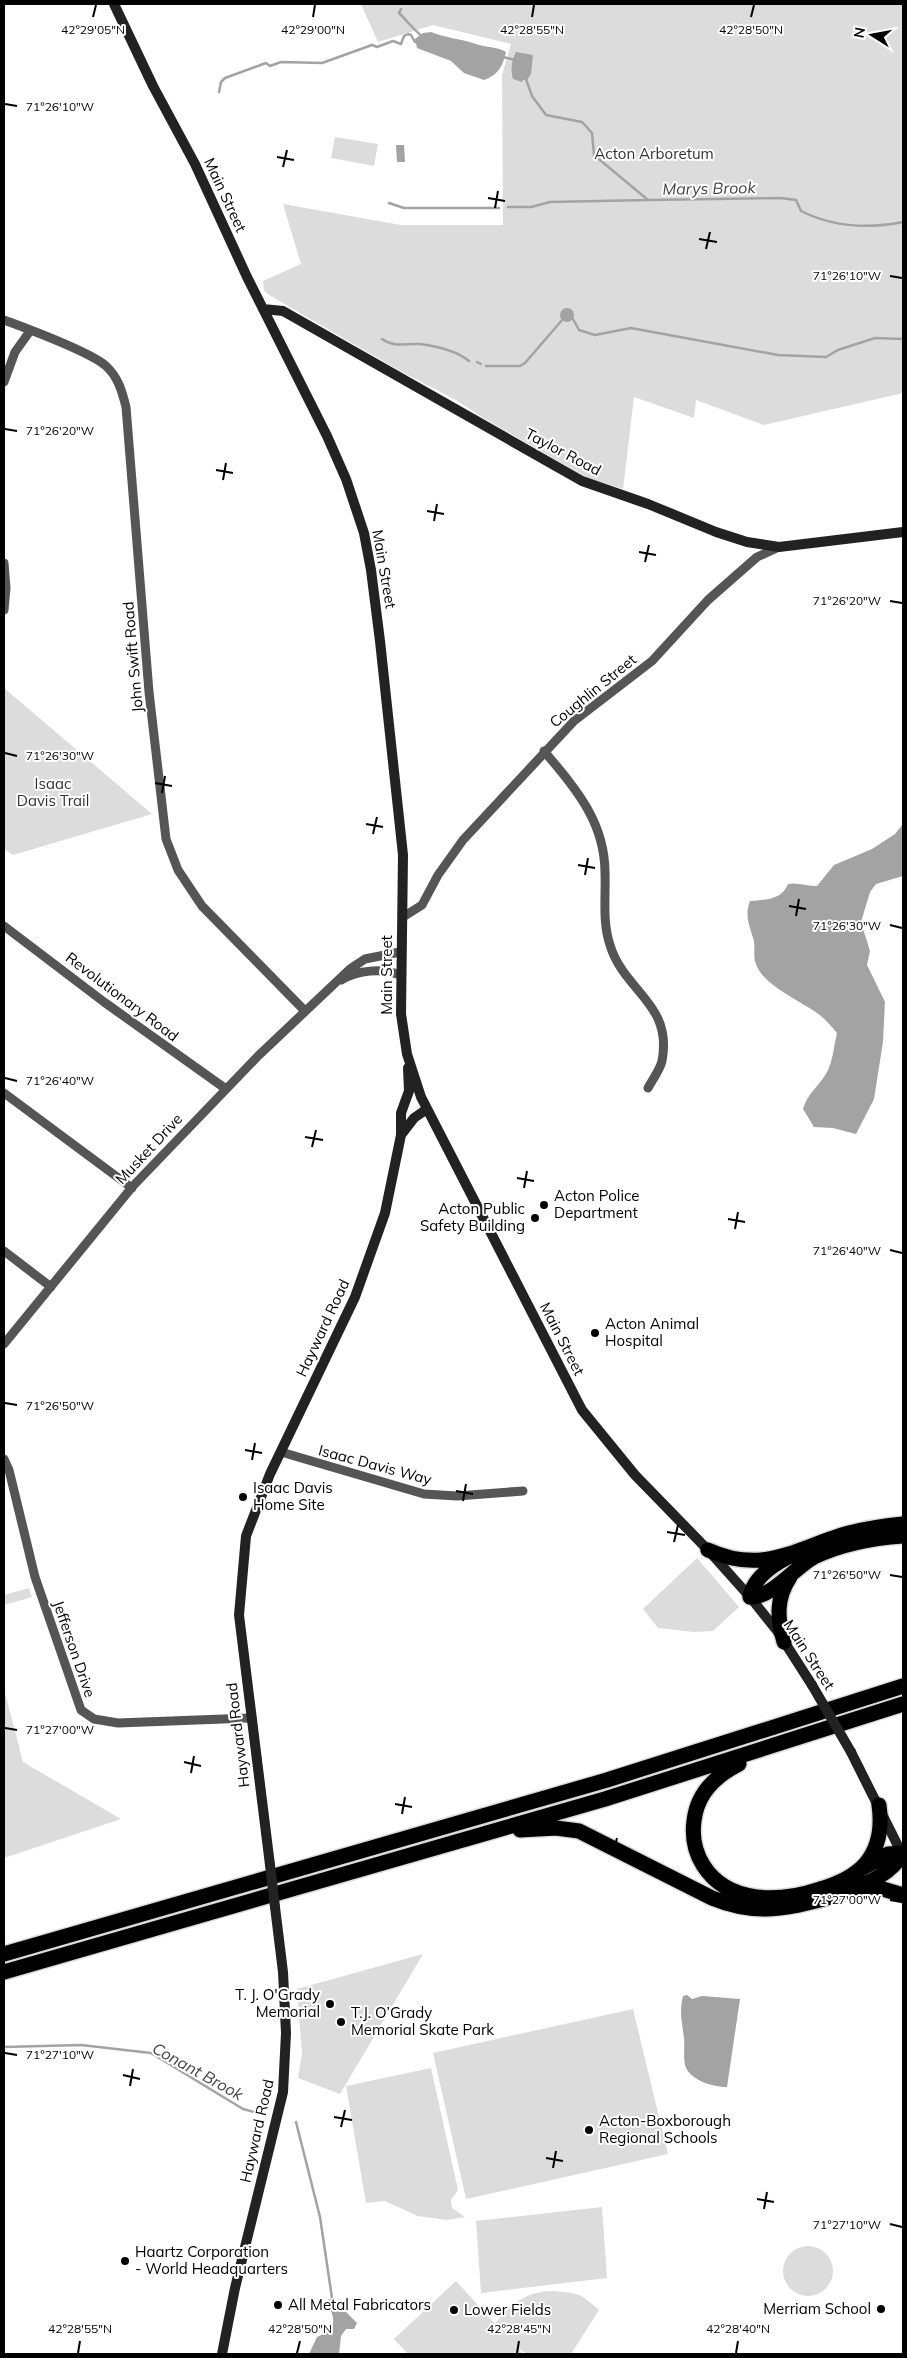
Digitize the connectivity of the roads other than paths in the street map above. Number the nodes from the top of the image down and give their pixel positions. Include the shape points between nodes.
1 (114, 4) edge
2 (263, 309) junction
3 (4, 320) edge
4 (30, 331) junction
5 (4, 382) edge
6 (903, 532) edge
7 (778, 547) junction
8 (4, 562) edge
9 (4, 610) edge
10 (544, 751) junction
11 (403, 916) junction
12 (4, 926) edge
13 (400, 952) junction
14 (400, 975) junction
15 (330, 987) junction
16 (305, 1011) junction
17 (408, 1054) junction
18 (648, 1088) dead end
19 (226, 1089) junction
20 (4, 1093) edge
21 (421, 1097) junction
22 (405, 1106) junction
23 (427, 1109) junction
24 (401, 1135) junction
25 (132, 1188) junction
26 (4, 1251) edge
27 (50, 1287) junction
28 (4, 1344) edge
29 (281, 1452) junction
30 (4, 1459) edge
31 (523, 1491) dead end
32 (903, 1524) edge
33 (903, 1536) edge
34 (809, 1547) junction
35 (708, 1550) junction
36 (797, 1569) junction
37 (750, 1597) junction
38 (784, 1642) junction
39 (903, 1686) edge
40 (903, 1704) edge
41 (250, 1718) junction
42 (778, 1745) junction
43 (879, 1805) junction
44 (486, 1833) junction
45 (903, 1854) edge
46 (856, 1872) junction
47 (845, 1891) junction
48 (903, 1896) edge
49 (4, 1954) edge
50 (4, 1972) edge
51 (222, 2354) edge

1 - 2 street, Main Street
2 - 7 street, Taylor Road via 283,311 582,482 716,532
2 - 11 street, Main Street via 346,478 364,533 396,783 403,854
3 - 4 street, John Swift Road
4 - 5 street via 15,352
4 - 16 street, John Swift Road via 105,365 121,388 126,407 157,774 166,839 173,860 202,906
6 - 7 street, Taylor Road
7 - 10 street, Coughlin Street via 757,557 708,600 652,662 574,720
8 - 9 street
10 - 11 street, Coughlin Street via 463,840 422,905
10 - 18 street via 584,800 604,847 604,912 610,946 627,978 652,1006 663,1029 662,1062
11 - 13 street, Main Street
12 - 19 street, Revolutionary Road
13 - 14 street, Main Street
13 - 15 street, Musket Drive via 365,959
14 - 15 street, Musket Drive via 370,971 348,976
14 - 17 street, Main Street via 401,1014
15 - 16 street, Musket Drive
16 - 19 street, Musket Drive
17 - 21 street, Main Street
17 - 22 street, Hayward Road via 409,1091
19 - 25 street, Musket Drive
20 - 25 street
21 - 22 street via 415,1096
21 - 23 street, Main Street
22 - 24 street, Hayward Road via 401,1113
23 - 24 street, Hayward Road via 414,1118
23 - 35 street, Main Street via 582,1410 635,1475
24 - 29 street, Hayward Road via 385,1213 355,1297
25 - 27 street, Musket Drive
26 - 27 street
27 - 28 street, Musket Drive
29 - 31 street, Isaac Davis Way via 424,1494 457,1496
29 - 41 street, Hayward Road via 256,1506 242,1561 239,1615
30 - 41 street, Jefferson Drive via 35,1577 81,1710 94,1719 118,1723
32 - 34 highway via 861,1530
33 - 36 highway via 873,1539 836,1549 816,1556
34 - 35 highway via 752,1562
34 - 37 highway via 770,1570 756,1583
35 - 37 street, Main Street
36 - 37 highway via 765,1594
36 - 38 highway via 779,1602
37 - 38 street, Main Street
38 - 43 street, Main Street, bridge via 812,1685
39 - 49 highway via 607,1780
40 - 42 highway
41 - 51 street, Hayward Road, bridge via 283,1972 286,2032 283,2092
42 - 44 highway
42 - 46 highway via 718,1776 704,1792 696,1808 693,1828 696,1850 704,1865 728,1889 764,1898 808,1892 834,1884
43 - 45 street, Main Street
43 - 46 highway via 880,1826 876,1844 868,1860
44 - 47 highway via 550,1828 579,1831 700,1892 741,1906 766,1909 793,1907
44 - 50 highway
45 - 46 highway via 888,1854
45 - 47 highway via 885,1873
47 - 48 highway via 871,1887

